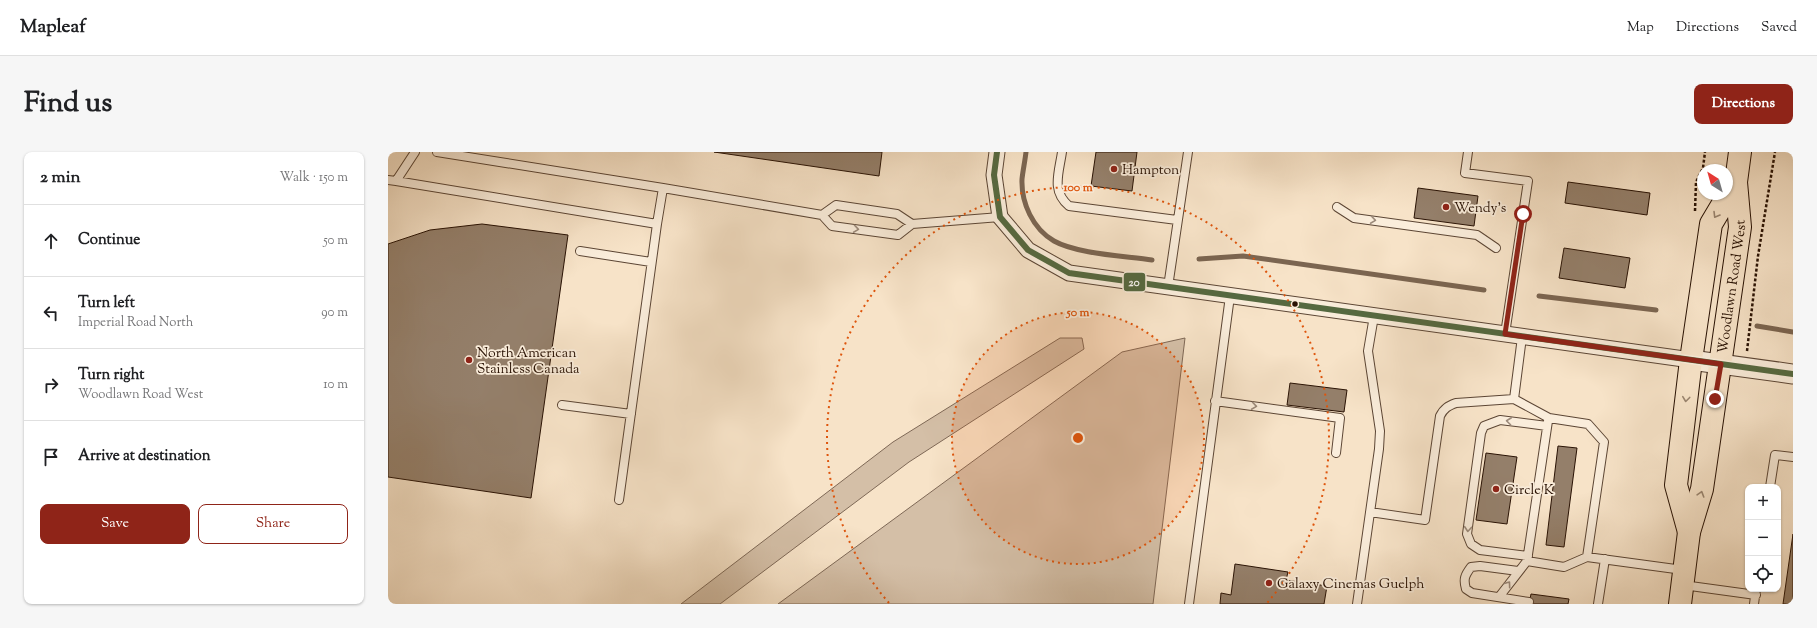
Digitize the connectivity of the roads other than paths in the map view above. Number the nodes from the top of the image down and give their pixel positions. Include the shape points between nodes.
1 (415, 152) edge
2 (437, 152) edge
3 (997, 152) edge
4 (1062, 152) edge
5 (1188, 152) edge
6 (1468, 152) edge
7 (1740, 152) edge
8 (392, 180) edge
9 (1736, 182) junction
10 (663, 188) junction
11 (1336, 207) dead end
12 (822, 215) junction
13 (1000, 217) junction
14 (1177, 220) junction
15 (657, 224) junction
16 (912, 224) junction
17 (1496, 248) dead end
18 (580, 251) dead end
19 (652, 262) junction
20 (1168, 287) junction
21 (1230, 296) junction
22 (1374, 316) junction
23 (1505, 334) junction
24 (1522, 337) junction
25 (1691, 360) junction
26 (1721, 364) junction
27 (1793, 374) edge
28 (1514, 399) junction
29 (1215, 401) junction
30 (562, 405) dead end
31 (631, 414) junction
32 (1548, 422) junction
33 (1336, 454) dead end
34 (1793, 457) edge
35 (1770, 484) edge
36 (619, 500) dead end
37 (1370, 512) junction
38 (1689, 532) junction
39 (1587, 557) junction
40 (1527, 559) junction
41 (1605, 559) junction
42 (1518, 571) junction
43 (1682, 586) edge
44 (1745, 591) edge
45 (1756, 592) edge
46 (1499, 597) junction
47 (1529, 602) dead end
48 (1189, 604) edge
49 (1357, 604) edge
50 (1598, 604) edge
51 (1754, 604) edge

1 - 8 lane
2 - 10 lane
3 - 13 street via 994,175
4 - 14 lane via 1057,189 1061,199 1069,206
5 - 14 lane
6 - 23 lane via 1465,173 1528,181
7 - 9 main road, Woodlawn Road West
8 - 15 lane
9 -> 25 main road, Woodlawn Road West via 1711,224
9 - 26 main road, Woodlawn Road West via 1740,227
10 - 12 lane
10 - 15 lane
11 -> 17 lane via 1354,218 1477,235
12 - 16 lane via 836,205 897,214
12 -> 16 lane via 832,226 898,235
13 - 16 lane
13 - 20 street via 1028,250 1069,273
14 - 20 lane
15 - 19 lane
18 - 19 lane
19 - 31 lane
20 - 21 street
21 - 22 street
21 - 29 lane
22 - 23 street
22 - 37 lane via 1368,351 1380,431
23 - 24 street
24 - 25 street
24 - 28 lane
25 - 26 street
25 -> 38 main road, Woodlawn Road West via 1676,486
26 - 27 street
38 -> 26 main road, Woodlawn Road West via 1702,489
28 - 32 lane
28 - 37 lane via 1456,403 1443,410 1425,520
29 -> 33 lane via 1340,418
29 - 48 lane
30 - 31 lane
31 - 36 lane
32 - 39 lane via 1588,424 1604,442
32 - 40 lane
32 -> 40 lane via 1500,420 1484,426 1481,433 1467,534 1471,544 1480,550
34 - 35 lane via 1775,455
37 - 49 lane
38 - 43 main road, Woodlawn Road West
39 - 40 lane via 1564,567
39 - 41 lane
40 - 42 lane
41 - 43 lane
41 - 50 lane
46 -> 42 lane
42 - 46 lane via 1480,566 1471,567 1465,574 1466,589 1472,593
43 - 44 lane
45 - 51 lane
46 - 47 lane

